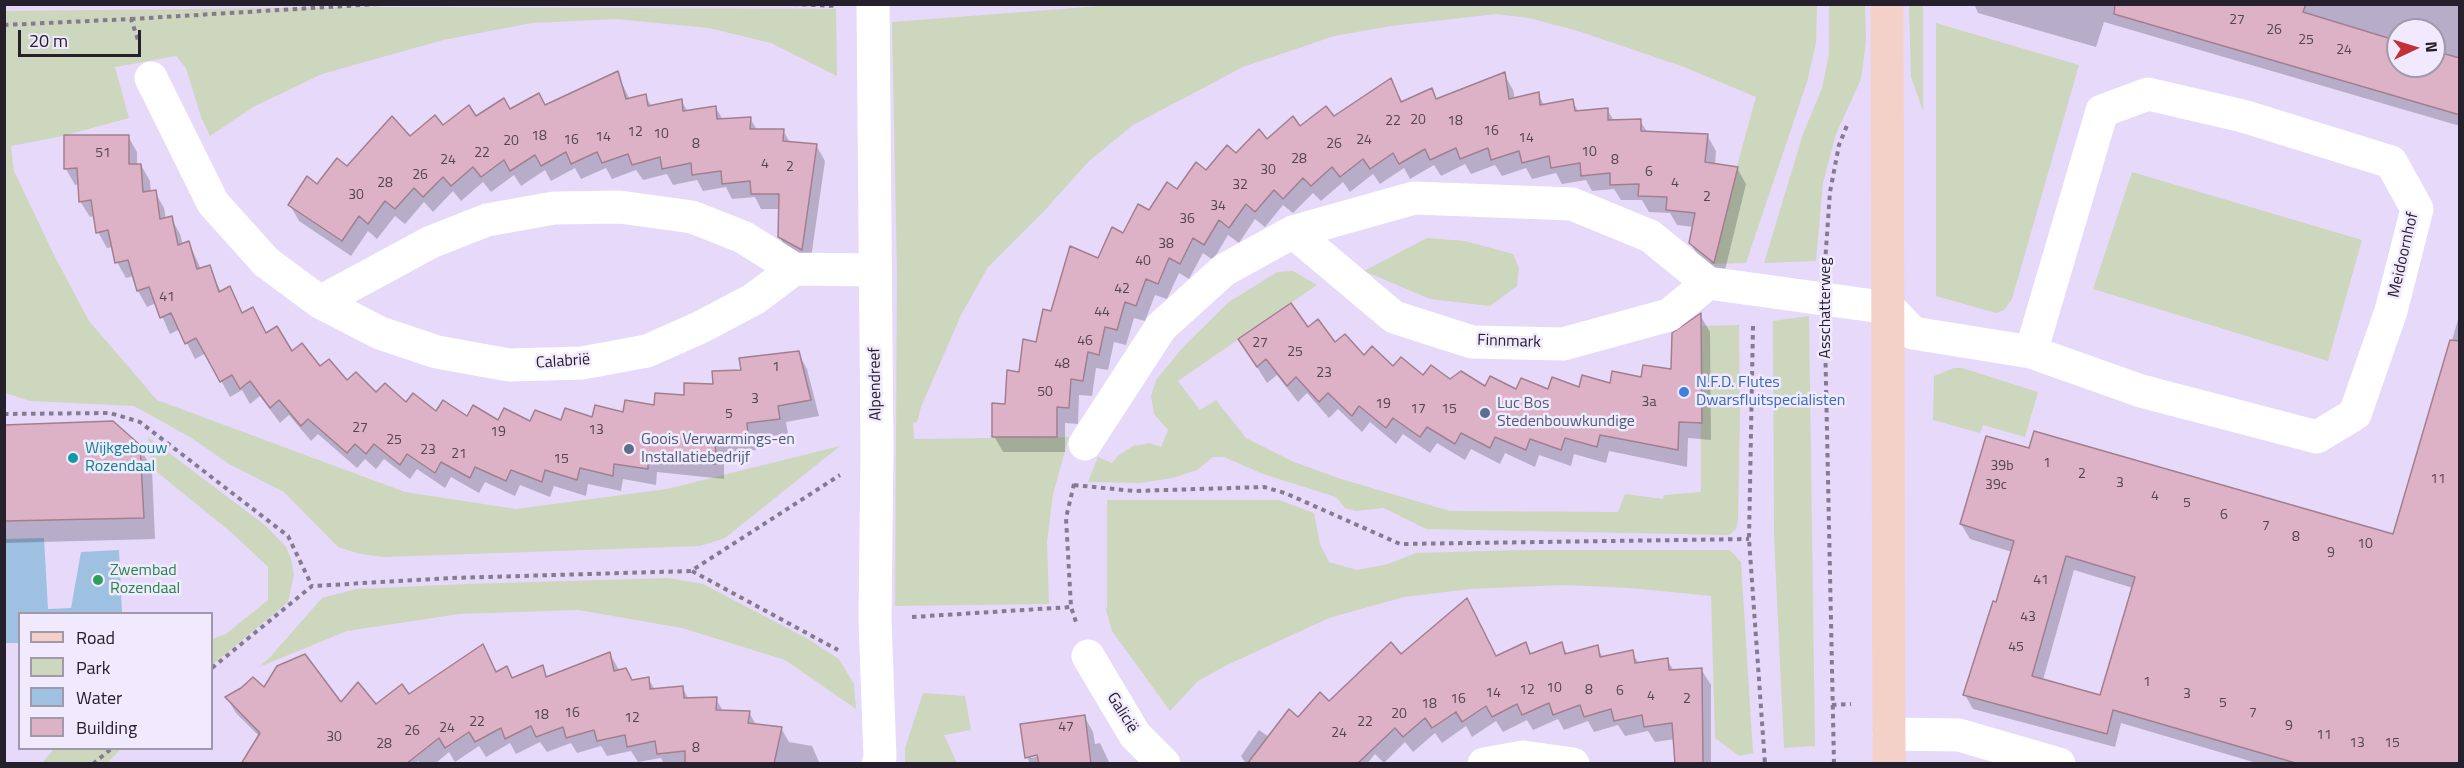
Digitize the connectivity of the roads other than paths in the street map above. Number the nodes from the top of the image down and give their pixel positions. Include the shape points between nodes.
1 (873, 4) edge
2 (1887, 4) edge
3 (151, 78) road end
4 (1293, 232) junction
5 (794, 269) junction
6 (874, 270) junction
7 (1708, 283) junction
8 (320, 302) junction
9 (1889, 308) junction
10 (2031, 352) junction
11 (1085, 444) road end
12 (1088, 656) road end
13 (1889, 749) edge
14 (878, 764) edge
15 (1164, 764) edge
16 (1484, 764) edge
17 (1573, 764) edge
18 (2060, 764) edge

1 - 6 street, Alpendreef
2 - 9 street
3 - 8 street, Calabrië via 213,203 266,262
4 - 7 street via 1414,198 1572,204 1650,236
4 - 7 street, Finnmark via 1394,317 1472,342 1563,344 1669,315
4 - 11 street via 1224,270 1161,327
5 - 6 street
5 - 8 street via 743,237 692,218 620,207 554,208 487,220 431,242
5 - 8 street, Calabrië via 754,299 647,351 582,363 509,365 437,352 380,333
6 - 14 street, Alpendreef
7 - 9 street
9 - 10 street, Meidoornhof via 1913,333
9 - 13 street
10 - 10 street, Meidoornhof via 2141,391 2316,437 2355,414 2391,311 2417,209 2391,162 2380,158 2243,116 2148,94 2102,111
12 - 15 street, Galicië via 1135,735
13 - 18 street via 1959,735
16 - 17 street via 1523,757

